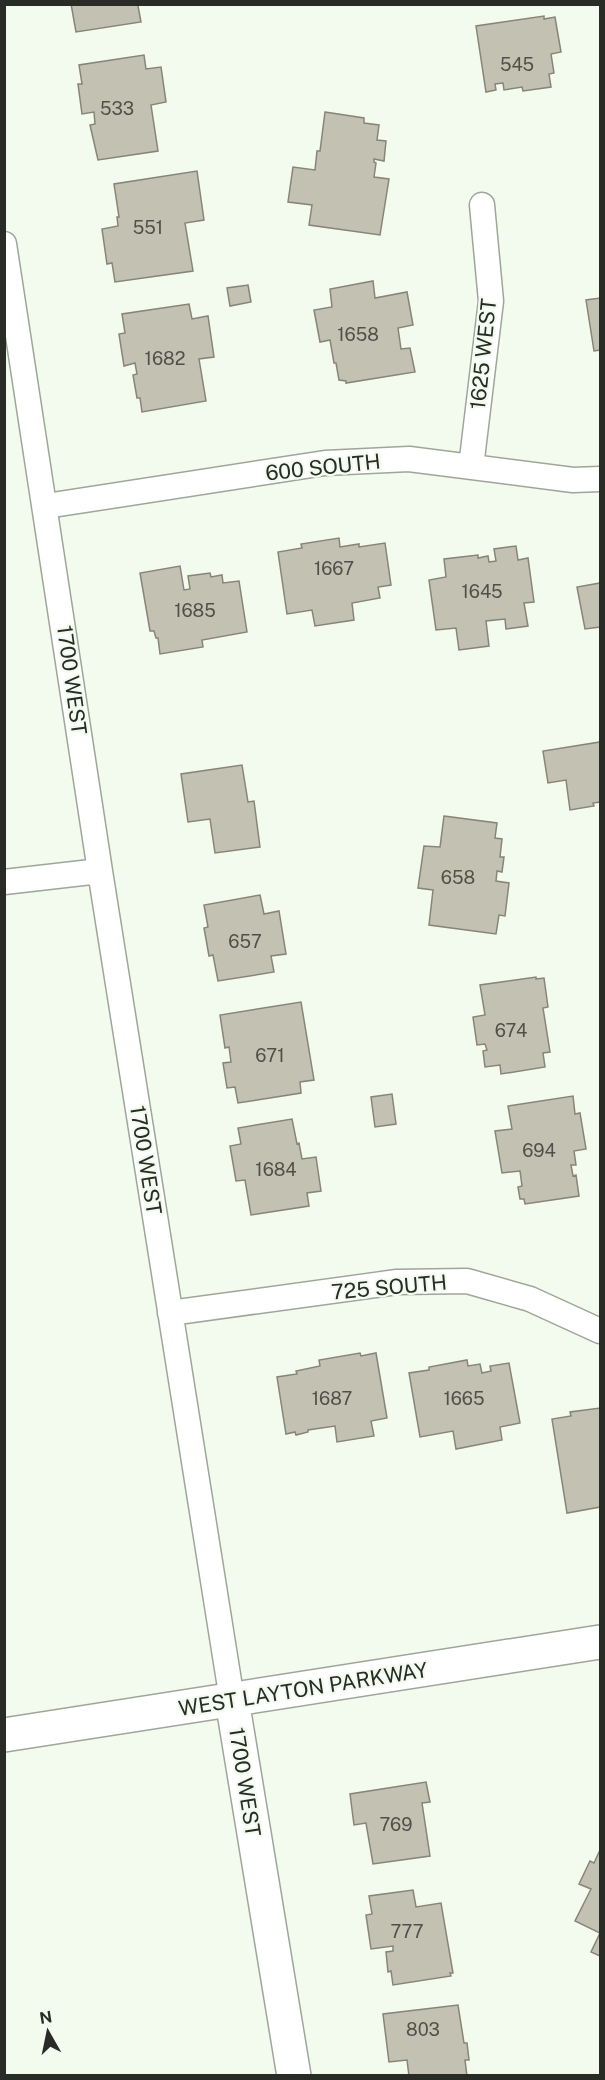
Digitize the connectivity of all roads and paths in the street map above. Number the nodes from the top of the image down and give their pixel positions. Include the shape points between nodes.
1 (482, 205) dead end
2 (4, 244) edge
3 (471, 467) junction
4 (600, 479) edge
5 (46, 506) junction
6 (100, 871) junction
7 (4, 882) edge
8 (170, 1313) junction
9 (600, 1331) edge
10 (600, 1642) edge
11 (232, 1700) junction
12 (4, 1735) edge
13 (294, 2076) edge

1 - 3 street, 1625 WEST via 491,301
2 - 5 street, 1700 WEST
3 - 4 street, 600 SOUTH via 573,480
3 - 5 street, 600 SOUTH via 409,459 325,463
5 - 6 street, 1700 WEST
6 - 7 street
6 - 8 street, 1700 WEST
8 - 9 street, 725 SOUTH via 397,1282 467,1281 530,1299
8 - 11 street, 1700 WEST
10 - 11 main road, WEST LAYTON PARKWAY
11 - 12 main road, WEST LAYTON PARKWAY
11 - 13 main road, 1700 WEST

